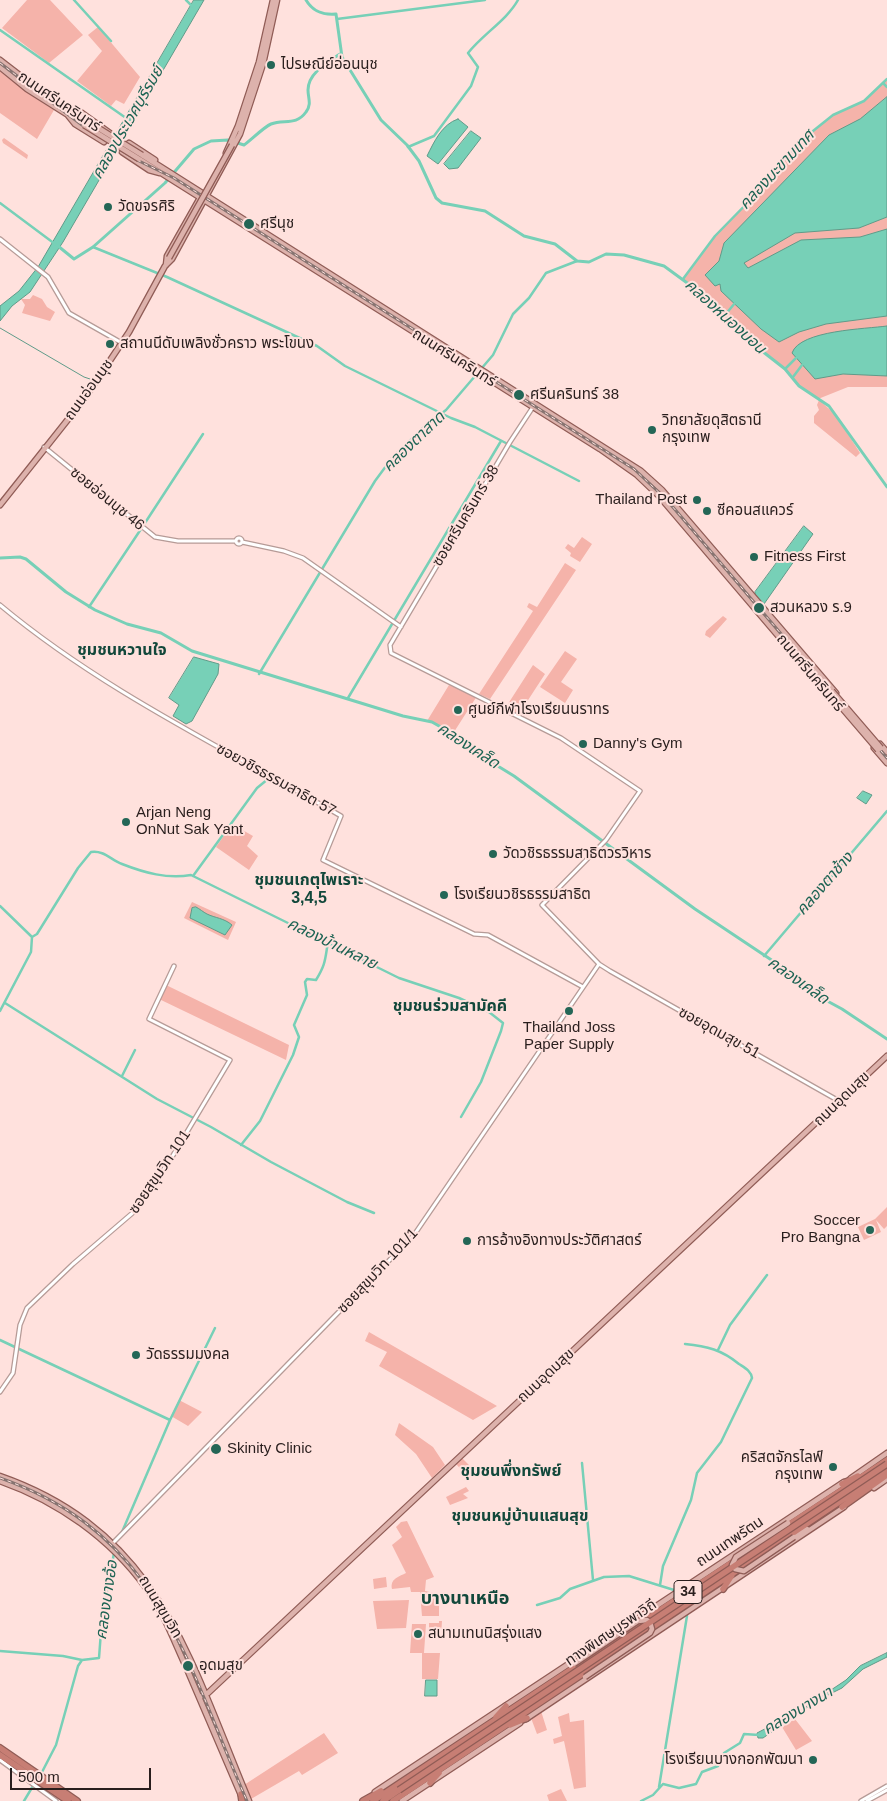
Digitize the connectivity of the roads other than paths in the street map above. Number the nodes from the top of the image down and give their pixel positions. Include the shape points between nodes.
1 (275, 0) edge
2 (0, 60) edge
3 (0, 67) edge
4 (68, 112) junction
5 (236, 136) junction
6 (163, 171) junction
7 (209, 186) junction
8 (194, 191) junction
9 (203, 196) junction
10 (213, 200) junction
11 (211, 205) junction
12 (198, 206) junction
13 (0, 239) edge
14 (165, 266) junction
15 (360, 295) junction
16 (121, 342) junction
17 (479, 370) junction
18 (533, 408) junction
19 (44, 448) junction
20 (0, 504) edge
21 (0, 605) edge
22 (401, 627) junction
23 (813, 667) junction
24 (810, 672) junction
25 (831, 692) junction
26 (842, 699) junction
27 (836, 704) junction
28 (876, 739) junction
29 (870, 744) junction
30 (880, 749) junction
31 (887, 754) edge
32 (887, 762) edge
33 (542, 905) joint
34 (599, 964) junction
35 (174, 966) dead end
36 (583, 987) junction
37 (887, 1056) edge
38 (840, 1102) junction
39 (0, 1392) edge
40 (887, 1456) edge
41 (887, 1467) edge
42 (859, 1475) junction
43 (887, 1475) edge
44 (0, 1476) edge
45 (887, 1479) edge
46 (0, 1481) edge
47 (842, 1484) junction
48 (864, 1490) junction
49 (838, 1492) junction
50 (44, 1493) junction
51 (40, 1498) junction
52 (834, 1506) junction
53 (842, 1507) junction
54 (804, 1509) junction
55 (817, 1524) junction
56 (111, 1545) junction
57 (733, 1573) junction
58 (701, 1583) junction
59 (685, 1588) junction
60 (723, 1589) junction
61 (558, 1672) junction
62 (563, 1694) junction
63 (202, 1696) junction
64 (506, 1706) junction
65 (527, 1718) junction
66 (489, 1724) junction
67 (500, 1729) junction
68 (0, 1749) edge
69 (0, 1757) edge
70 (449, 1763) junction
71 (419, 1770) junction
72 (438, 1774) junction
73 (403, 1780) junction
74 (430, 1783) junction
75 (887, 1788) edge
76 (241, 1791) junction
77 (400, 1791) junction
78 (868, 1799) edge
79 (56, 1801) edge
80 (62, 1801) edge
81 (68, 1801) edge
82 (72, 1801) edge
83 (77, 1801) edge
84 (243, 1801) edge
85 (249, 1801) edge
86 (362, 1801) edge
87 (373, 1801) edge
88 (377, 1801) edge
89 (384, 1801) edge
90 (391, 1801) edge
91 (398, 1801) edge
92 (402, 1801) edge
93 (861, 1801) edge

1 - 5 main road, ถนนอ่อนนุช
2 - 4 main road, ถนนศรีนครินทร์
3 - 4 main road, ถนนศรีนครินทร์ via 26,88
4 - 4 main road via 82,113 110,133 104,142 75,124
4 - 6 main road, ถนนศรีนครินทร์, bridge
5 - 7 main road, ถนนอ่อนนุช, bridge
5 - 14 main road, ถนนอ่อนนุช, bridge
6 - 6 main road via 149,170 122,152 130,143 159,163
6 - 8 main road, ถนนศรีนครินทร์
7 - 8 main road
7 - 9 main road, ถนนอ่อนนุช
7 - 10 main road
8 - 9 main road, ถนนศรีนครินทร์
8 - 12 main road
9 - 10 main road, ถนนศรีนครินทร์
9 - 11 main road, ถนนศรีนครินทร์
9 - 12 main road, ถนนอ่อนนุช
10 - 15 main road, ถนนศรีนครินทร์
11 - 12 main road
11 - 15 main road, ถนนศรีนครินทร์
12 - 14 main road, ถนนอ่อนนุช via 167,256
13 - 16 street via 48,277 69,312
14 - 16 main road, ถนนอ่อนนุช
15 - 17 main road, ถนนศรีนครินทร์
16 - 19 main road, ถนนอ่อนนุช
17 - 18 main road, ถนนศรีนครินทร์
17 - 23 main road, ถนนศรีนครินทร์ via 646,475
18 - 22 street, ซอยศรีนครินทร์ 38
18 - 24 main road, ถนนศรีนครินทร์ via 648,484
19 - 20 main road, ถนนอ่อนนุช
19 - 22 street, ซอยอ่อนนุช 46 via 155,537 178,541 236,541 286,552 319,567
21 - 36 street, ซอยวชิรธรรมสาธิต 57 via 46,641 126,693 341,816 323,860 474,934 488,935
22 - 33 street, ซอยศรีนครินทร์ 38 via 390,645 391,654 548,730 640,791 605,841
23 - 25 main road
23 - 26 main road, ถนนศรีนครินทร์
24 - 25 main road
24 - 27 main road, ถนนศรีนครินทร์
25 - 30 main road, bridge
26 - 27 main road via 842,704
26 - 28 main road, ถนนศรีนครินทร์
27 - 29 main road, ถนนศรีนครินทร์
28 - 29 main road via 870,738
28 - 31 main road, ถนนศรีนครินทร์
29 - 32 main road, ถนนศรีนครินทร์
30 - 31 main road
30 - 32 main road
33 - 34 street, ซอยอุดมสุข 51
34 - 36 street, ซอยสุขุมวิท 101/1
34 - 38 street, ซอยอุดมสุข 51
35 - 39 street, ซอยสุขุมวิท 101 via 149,1019 230,1060 136,1210 27,1308 20,1325 13,1373
36 - 56 street, ซอยสุขุมวิท 101/1 via 414,1235
37 - 38 main road, ถนนอุดมสุข
38 - 63 main road, ถนนอุดมสุข
40 - 42 highway
40 - 47 main road, ถนนเทพรัตน / 34
40 - 49 highway, ถนนเทพรัตน / 34
41 - 52 highway, ถนนเทพรัตน / 34
41 - 77 highway, ทางพิเศษบูรพาวิถี, bridge
42 - 47 highway
42 - 49 highway
43 - 48 highway
44 - 50 main road, ถนนสุขุมวิท
45 - 53 main road, 34
46 - 51 main road, ถนนสุขุมวิท
47 - 54 main road, ถนนเทพรัตน / 34
48 - 52 highway
48 - 53 highway
49 - 58 highway, ถนนเทพรัตน / 34
50 - 51 main road
50 - 56 main road, ถนนสุขุมวิท via 80,1516
51 - 56 main road, ถนนสุขุมวิท
52 - 57 highway, ถนนเทพรัตน / 34
53 - 55 main road, 34
54 - 55 main road, bridge via 736,1557 732,1566 735,1570 744,1571
54 - 59 main road, ถนนเทพรัตน / 34
55 - 60 main road, 34
56 - 63 main road, ถนนสุขุมวิท via 136,1568 159,1598 177,1632
57 - 60 highway
57 - 67 highway, ถนนเทพรัตน / 34
58 - 59 highway
58 - 66 highway, ถนนเทพรัตน / 34
59 - 61 main road, ถนนเทพรัตน / 34
60 - 62 main road, 34
61 - 62 main road, bridge via 638,1621 650,1622 650,1633
61 - 64 main road, ถนนเทพรัตน / 34
62 - 65 main road, 34
63 - 76 main road, ถนนสุขุมวิท
64 - 66 highway
64 - 86 main road, ถนนเทพรัตน / 34
65 - 67 highway
65 - 74 main road, 34
66 - 71 highway, ถนนเทพรัตน / 34
67 - 70 highway, ถนนเทพรัตน / 34
68 - 82 highway
68 - 83 highway
69 - 79 street
69 - 80 highway
69 - 81 highway
70 - 72 highway
70 - 90 highway
71 - 73 highway
71 - 88 highway
72 - 74 highway
72 - 91 highway
73 - 86 highway
73 - 87 highway
74 - 92 main road, 34
75 - 78 street
76 - 84 highway
76 - 85 main road, ถนนสุขุมวิท
77 - 89 highway
77 - 90 highway
78 - 93 street

